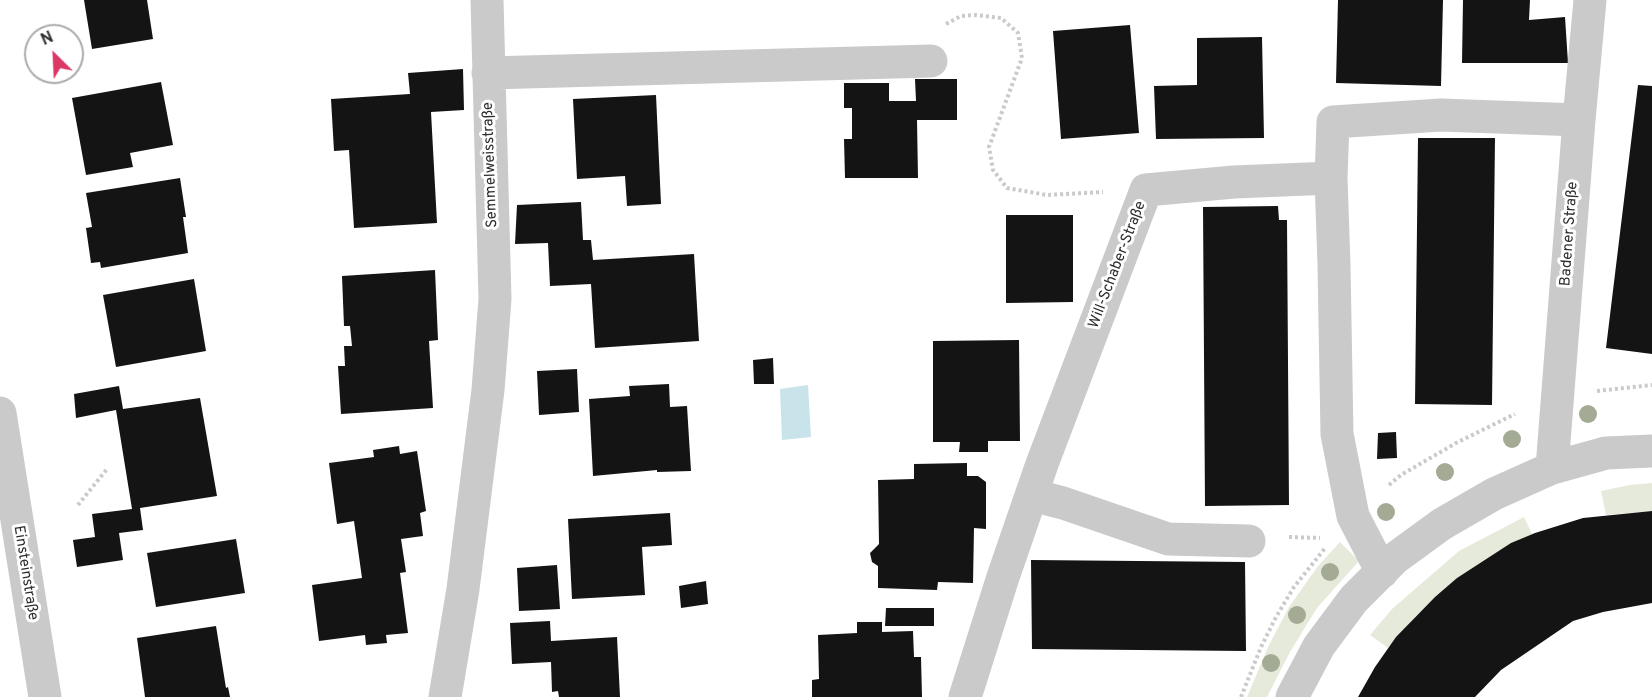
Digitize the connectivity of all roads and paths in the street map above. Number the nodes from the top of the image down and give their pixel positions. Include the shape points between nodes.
1 (487, 0) edge
2 (1590, 0) edge
3 (898, 61) junction
4 (931, 61) dead end
5 (488, 73) junction
6 (1579, 120) junction
7 (1331, 178) junction
8 (1146, 190) junction
9 (0, 413) edge
10 (1652, 451) edge
11 (1552, 468) junction
12 (107, 469) dead end
13 (1032, 495) junction
14 (78, 505) dead end
15 (1249, 541) dead end
16 (11, 553) edge
17 (1382, 572) junction
18 (45, 697) edge
19 (445, 697) edge
20 (964, 697) edge
21 (1292, 697) edge

1 - 5 street, Semmelweisstraße
2 - 6 street, Badener Straße
3 - 4 street
3 - 5 street
3 - 8 path via 920,41 961,16 1001,18 1018,33 1023,58 989,147 993,170 1007,188 1047,195
5 - 19 street, Semmelweisstraße via 495,299 488,390
6 - 7 street via 1440,115 1333,122
6 - 11 street, Badener Straße
7 - 8 street, Will-Schaber-Straße
7 - 17 street via 1337,434 1353,516
8 - 13 street, Will-Schaber-Straße
9 - 16 street, Einsteinstraße
10 - 11 street via 1606,453
11 - 17 street via 1494,494 1442,524
12 - 14 path
13 - 15 street via 1168,539
13 - 20 street, Will-Schaber-Straße
16 - 18 street, Einsteinstraße
17 - 21 street via 1354,599 1318,646

